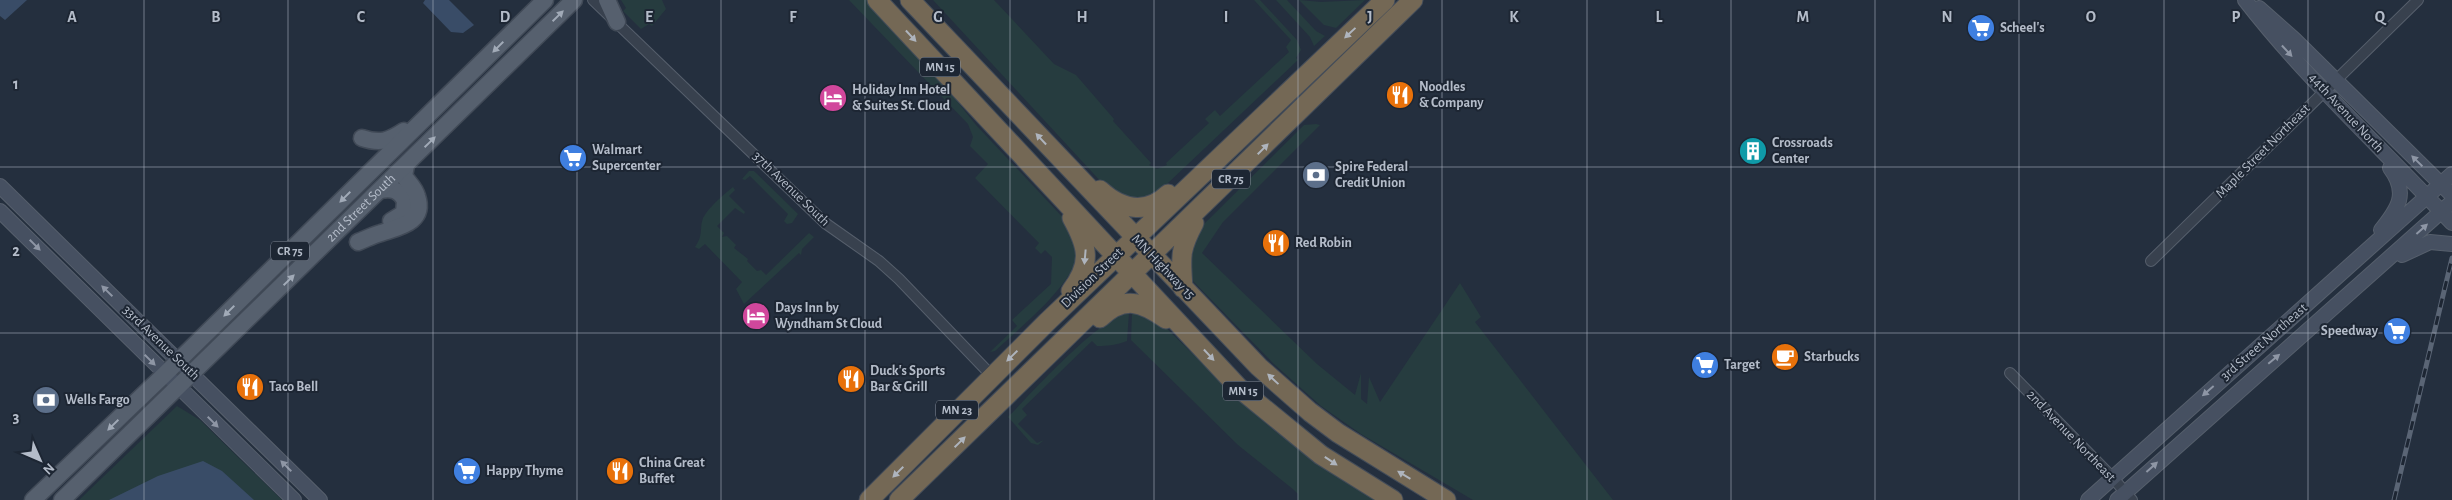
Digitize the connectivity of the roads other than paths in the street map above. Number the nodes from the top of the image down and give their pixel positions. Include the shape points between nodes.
1 (545, 0) edge
2 (574, 0) edge
3 (593, 0) edge
4 (607, 0) edge
5 (877, 0) edge
6 (910, 0) edge
7 (1385, 0) edge
8 (1413, 0) edge
9 (2245, 0) edge
10 (2250, 0) edge
11 (2418, 0) edge
12 (617, 22) junction
13 (2335, 80) junction
14 (2324, 90) junction
15 (2345, 113) junction
16 (427, 116) junction
17 (1239, 138) junction
18 (406, 164) junction
19 (1064, 165) junction
20 (2452, 174) edge
21 (364, 178) junction
22 (2441, 184) junction
23 (0, 186) edge
24 (381, 190) junction
25 (2452, 195) edge
26 (1060, 197) junction
27 (2427, 197) junction
28 (1204, 206) junction
29 (2447, 207) edge
30 (0, 211) edge
31 (2452, 223) edge
32 (1135, 238) junction
33 (2452, 244) edge
34 (1116, 255) junction
35 (1152, 256) junction
36 (2151, 261) dead end
37 (1134, 273) junction
38 (2366, 279) junction
39 (1183, 288) junction
40 (2324, 290) junction
41 (1047, 322) junction
42 (1192, 337) junction
43 (179, 360) junction
44 (1042, 362) junction
45 (2010, 373) dead end
46 (165, 374) junction
47 (193, 374) junction
48 (992, 376) junction
49 (179, 388) junction
50 (2112, 477) junction
51 (2124, 498) edge
52 (33, 500) edge
53 (62, 500) edge
54 (294, 500) edge
55 (320, 500) edge
56 (869, 500) edge
57 (899, 500) edge
58 (1393, 500) edge
59 (1446, 500) edge
60 (2088, 500) edge

1 -> 16 main road, 2nd Street South / CR 75
18 -> 2 main road, 2nd Street South / CR 75
3 - 12 street, 37th Avenue South
4 - 12 main road
5 -> 26 highway, MN Highway 15 / MN 15
19 -> 6 highway, MN Highway 15 / MN 15
7 -> 17 highway, Division Street / CR 75
28 -> 8 highway, Division Street / CR 75
9 -> 14 main road, 44th Avenue North
10 - 13 main road, 44th Avenue North
11 - 13 street, Maple Street Northeast
12 - 48 street, 37th Avenue South via 825,223 899,279
13 - 14 street, Maple Street Northeast
22 -> 13 main road, 44th Avenue North
14 - 15 main road, 44th Avenue North
14 - 36 street, Maple Street Northeast
15 - 27 main road, 44th Avenue North
15 - 40 main road via 2395,175 2400,197 2393,214 2378,233
16 - 21 main road, 2nd Street South / CR 75
16 - 21 main road via 385,142 362,138 370,157
17 - 19 highway via 1210,153 1163,199 1144,208 1126,207 1113,201
17 - 32 highway, Division Street / CR 75
18 - 24 main road, 2nd Street South / CR 75
18 - 24 main road via 404,176 416,192 418,201 414,217 400,228 358,242 406,209 404,198 396,190
19 - 32 highway, MN Highway 15 / MN 15
20 - 22 main road, 3rd Street Northeast
21 -> 43 main road, 2nd Street South / CR 75
22 - 25 main road, 44th Avenue North
22 - 27 main road, 3rd Street Northeast
43 -> 23 main road, 33rd Avenue South
47 -> 24 main road, 2nd Street South / CR 75
26 - 34 highway, MN Highway 15 / MN 15
26 -> 41 highway via 1083,238 1086,258 1078,280
27 - 29 main road, 44th Avenue North
27 - 40 main road, 3rd Street Northeast
28 - 35 highway, Division Street / CR 75
28 - 39 highway via 1182,248
29 - 31 main road, 44th Avenue North
38 -> 29 main road, 3rd Street Northeast
30 -> 46 main road, 33rd Avenue South
32 - 34 highway, Division Street / MN 23
32 - 35 highway, MN Highway 15 / MN 15
33 - 38 main road via 2438,241 2419,245
34 - 37 highway, MN Highway 15 / MN 15
34 - 41 highway, Division Street / MN 23
35 - 37 highway, Division Street / MN 23
35 - 39 highway, MN Highway 15 / MN 15
37 - 42 highway, MN Highway 15 / MN 15
37 - 44 highway, Division Street / MN 23
51 -> 38 main road, 3rd Street Northeast via 2236,392
59 -> 39 highway, MN Highway 15 / MN 15 via 1366,452 1310,412 1260,367
40 -> 50 main road, 3rd Street Northeast
41 -> 48 highway, Division Street / MN 23
42 - 44 highway via 1152,308 1125,304 1114,307 1067,349
42 -> 58 highway, MN Highway 15 / MN 15 via 1240,388 1290,431 1351,475
43 - 46 main road, 2nd Street South / CR 75
43 - 47 main road, 33rd Avenue South
57 -> 44 highway, Division Street / MN 23
45 - 50 street, 2nd Avenue Northeast
46 - 49 main road, 33rd Avenue South
46 -> 52 main road, 2nd Street South / CR 75
47 - 49 main road, 2nd Street South / CR 75
55 -> 47 main road, 33rd Avenue South
48 -> 56 highway, Division Street / MN 23
49 - 53 main road, 2nd Street South / CR 75
49 -> 54 main road, 33rd Avenue South
50 - 51 street, 2nd Avenue Northeast
50 - 60 main road, 3rd Street Northeast

